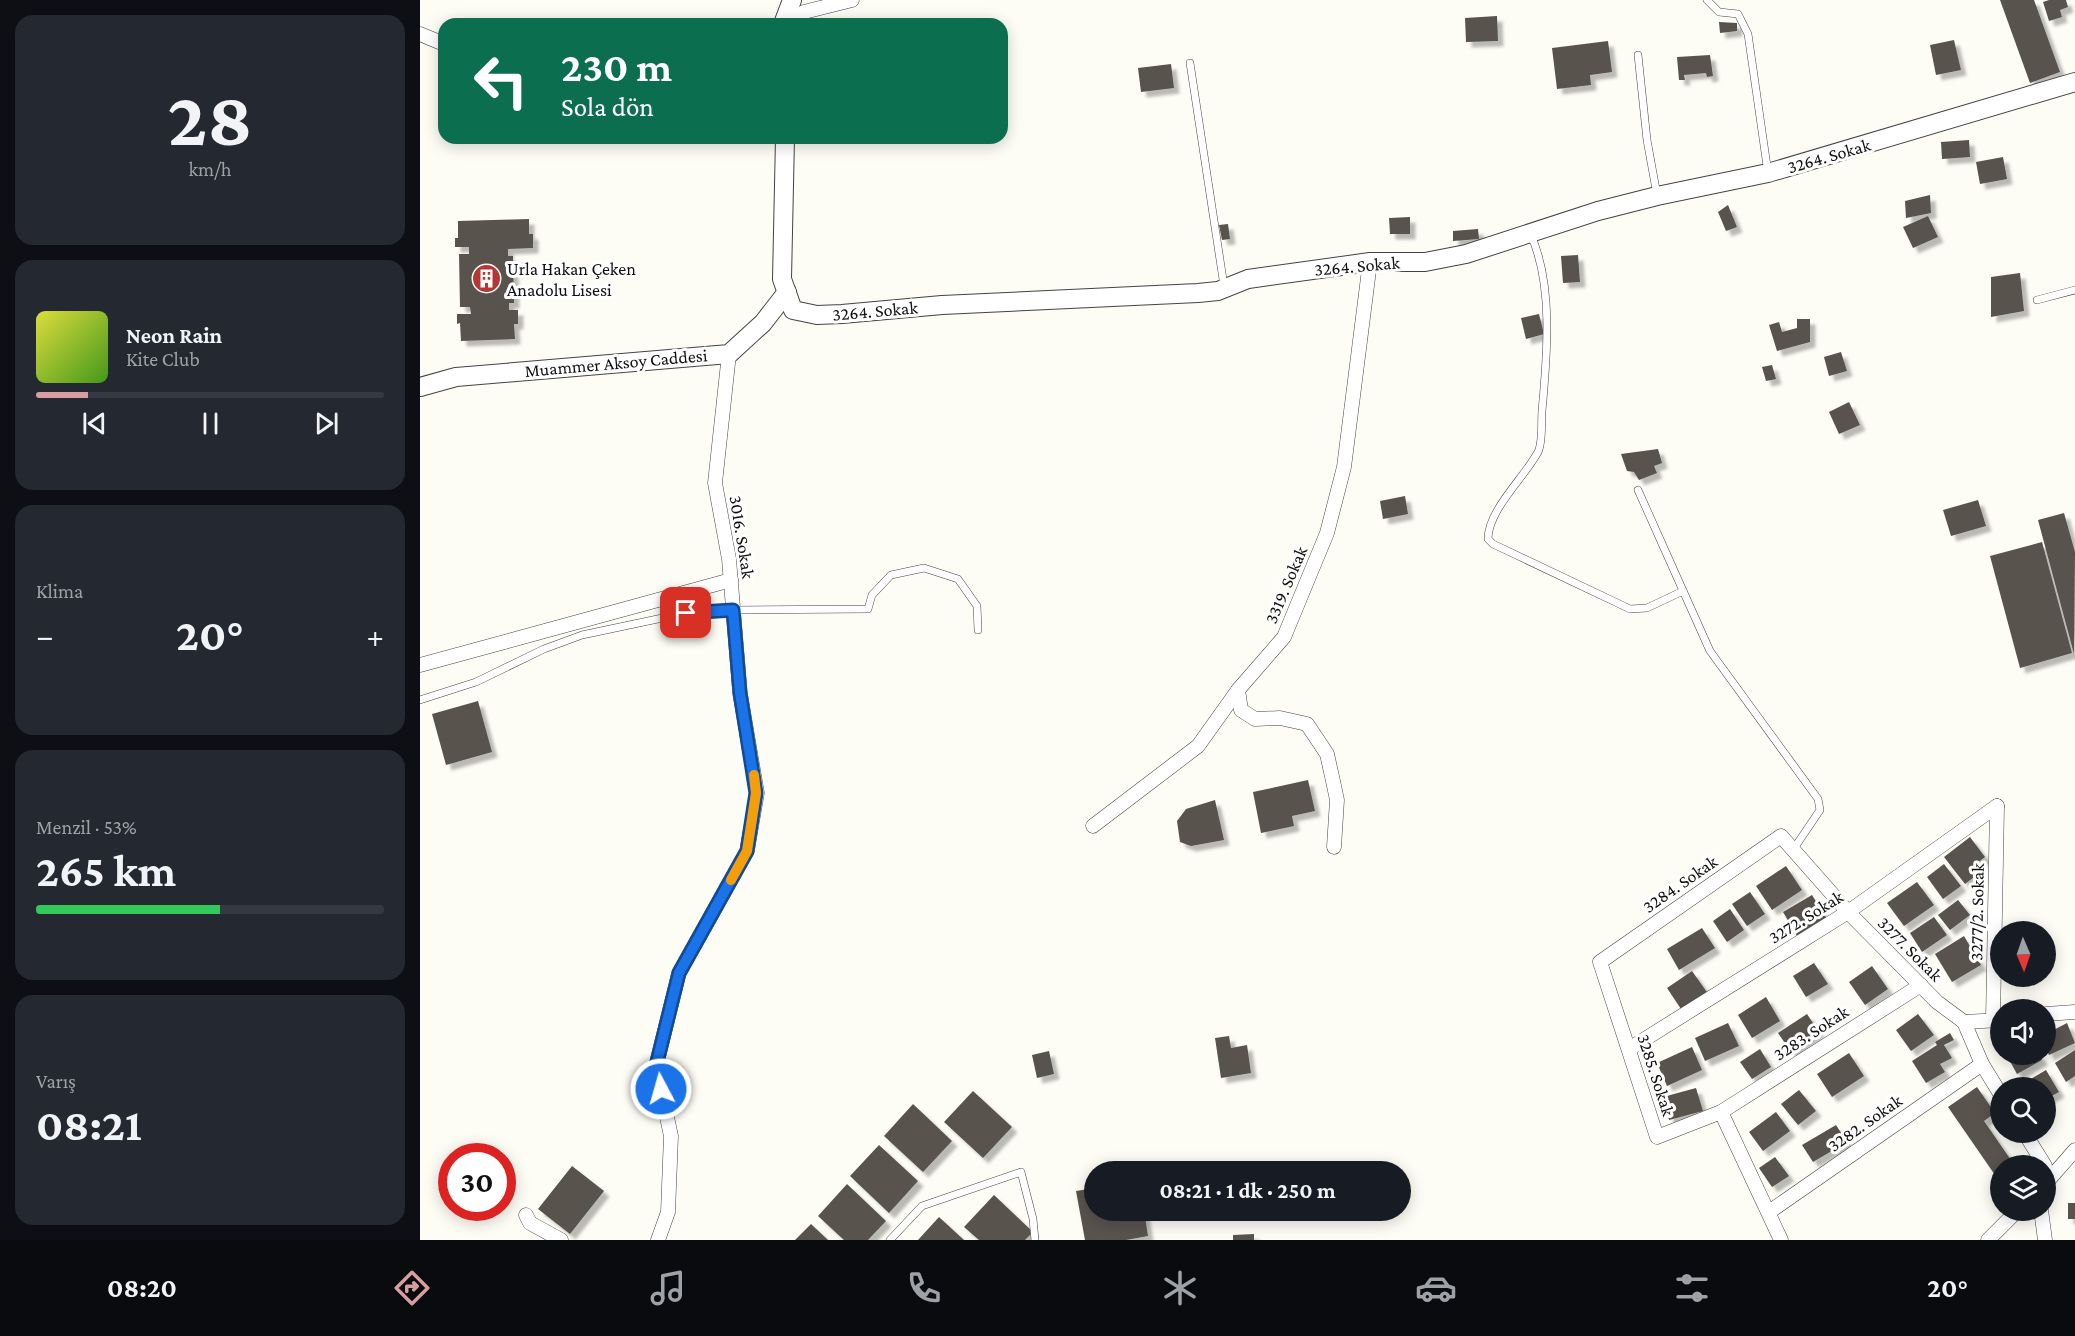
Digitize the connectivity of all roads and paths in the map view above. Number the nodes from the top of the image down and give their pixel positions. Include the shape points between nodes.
1 (792, 0) edge
2 (852, 0) edge
3 (1707, 0) edge
4 (786, 18) edge
5 (794, 18) edge
6 (420, 34) edge
7 (438, 42) edge
8 (1638, 56) dead end
9 (1190, 63) dead end
10 (2075, 82) edge
11 (785, 144) edge
12 (1768, 173) junction
13 (1657, 196) junction
14 (1530, 234) junction
15 (1370, 262) junction
16 (1224, 288) junction
17 (2075, 290) edge
18 (787, 292) junction
19 (2037, 300) dead end
20 (729, 354) junction
21 (420, 387) edge
22 (1638, 490) dead end
23 (731, 580) junction
24 (1683, 591) junction
25 (733, 610) junction
26 (978, 630) dead end
27 (420, 665) edge
28 (1238, 690) junction
29 (420, 700) edge
30 (1997, 806) joint
31 (1093, 825) dead end
32 (1781, 836) joint
33 (1334, 847) dead end
34 (1793, 850) junction
35 (1848, 912) junction
36 (1600, 962) joint
37 (1921, 985) junction
38 (1997, 999) edge
39 (2075, 1012) edge
40 (2056, 1013) edge
41 (1990, 1020) edge
42 (1964, 1022) junction
43 (1629, 1049) junction
44 (1982, 1065) junction
45 (1990, 1078) edge
46 (1722, 1112) junction
47 (2075, 1150) edge
48 (2056, 1166) edge
49 (1769, 1212) junction
50 (526, 1215) dead end
51 (2007, 1221) edge
52 (2042, 1221) edge
53 (561, 1240) edge
54 (658, 1240) edge
55 (890, 1240) edge
56 (1035, 1240) edge
57 (1781, 1240) edge
58 (1988, 1240) edge
59 (2045, 1240) edge

1 - 4 street
2 - 5 street
3 - 12 lane via 1719,12 1738,14 1749,34
6 - 7 street
8 - 13 lane
9 - 16 lane
10 - 12 street, 3264. Sokak
11 - 18 street via 782,279
12 - 13 street, 3264. Sokak
13 - 14 street, 3264. Sokak
14 - 15 street, 3264. Sokak via 1425,262
14 - 24 lane via 1537,247 1548,341 1539,450 1502,505 1488,531 1488,539 1630,609 1647,608
15 - 16 street, 3264. Sokak via 1248,279
15 - 28 street, 3319. Sokak via 1344,467 1327,533 1284,637
16 - 18 street, 3264. Sokak via 1198,293 817,315 793,310
17 - 19 lane
18 - 20 street, Muammer Aksoy Caddesi via 763,323
20 - 21 street, Muammer Aksoy Caddesi via 456,377
20 - 23 street, 3016. Sokak via 715,483
22 - 24 lane
23 - 25 street, 3016. Sokak
23 - 27 street
24 - 34 lane via 1710,651 1818,799 1820,810
25 - 26 lane via 868,609 872,595 891,575 924,568 958,579 977,606
25 - 29 lane via 686,613 582,635 476,682
25 - 54 street, 3016. Sokak via 740,693 756,793 747,851 679,973 656,1066 671,1136 668,1212
28 - 31 street, 3319. Sokak via 1198,746
28 - 33 street via 1241,710 1255,719 1280,718 1308,724 1327,754 1337,800
30 - 35 street, 3272. Sokak
30 - 38 street, 3277/2. Sokak
32 - 34 street, 3277. Sokak
32 - 36 street, 3284. Sokak
34 - 35 street, 3277. Sokak
35 - 37 street, 3277. Sokak
35 - 43 street, 3272. Sokak
36 - 43 street, 3285. Sokak
37 - 42 street, 3277. Sokak
37 - 46 street, 3283. Sokak
39 - 40 street
41 - 42 street
42 - 44 street
43 - 46 street, 3285. Sokak via 1657,1137
44 - 45 street
44 - 49 street, 3282. Sokak
46 - 49 street
47 - 48 street
49 - 57 street
50 - 53 street via 530,1223
51 - 58 street
52 - 59 street
55 - 56 lane via 922,1206 1021,1172

